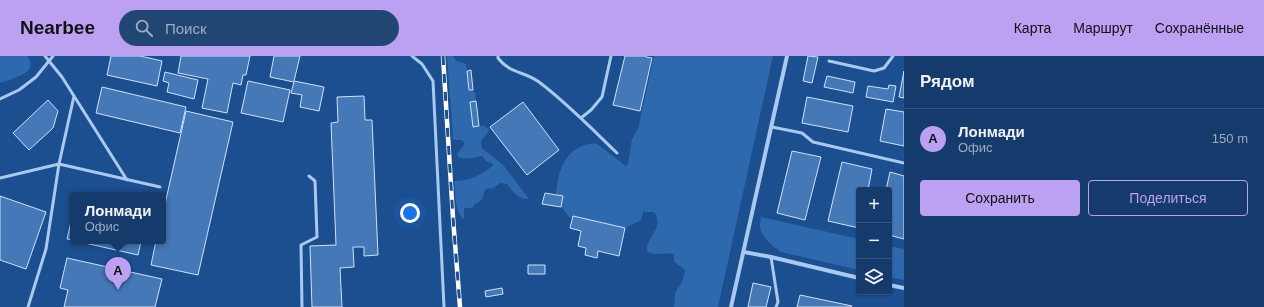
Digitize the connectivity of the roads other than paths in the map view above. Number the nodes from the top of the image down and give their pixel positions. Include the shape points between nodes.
1 (45, 56) edge
2 (53, 56) edge
3 (412, 56) edge
4 (498, 56) edge
5 (611, 56) edge
6 (787, 56) edge
7 (893, 56) edge
8 (49, 60) junction
9 (829, 61) dead end
10 (74, 96) junction
11 (0, 99) edge
12 (581, 118) junction
13 (772, 127) junction
14 (617, 153) dead end
15 (904, 163) edge
16 (59, 164) junction
17 (309, 176) dead end
18 (0, 178) edge
19 (126, 180) junction
20 (160, 187) dead end
21 (744, 252) junction
22 (771, 257) junction
23 (856, 277) edge
24 (892, 286) edge
25 (904, 288) edge
26 (28, 307) edge
27 (302, 307) edge
28 (444, 307) edge
29 (731, 307) edge
30 (776, 307) edge

1 - 8 lane
2 - 8 lane
3 - 28 lane via 422,64 433,81
4 - 12 lane via 507,68 538,82
5 - 12 lane via 602,97
6 - 13 street
7 - 9 lane via 884,68 874,71
8 - 10 lane
8 - 11 lane via 36,77 19,90
10 - 16 lane
10 - 19 lane
12 - 14 lane
13 - 15 lane via 802,133 813,142
13 - 21 street
16 - 18 lane
16 - 19 lane
16 - 26 lane via 46,249
17 - 27 lane via 315,181 317,237 302,245
19 - 20 lane
21 - 22 street
21 - 29 street
22 - 23 street
22 - 30 lane via 778,302
24 - 25 street

